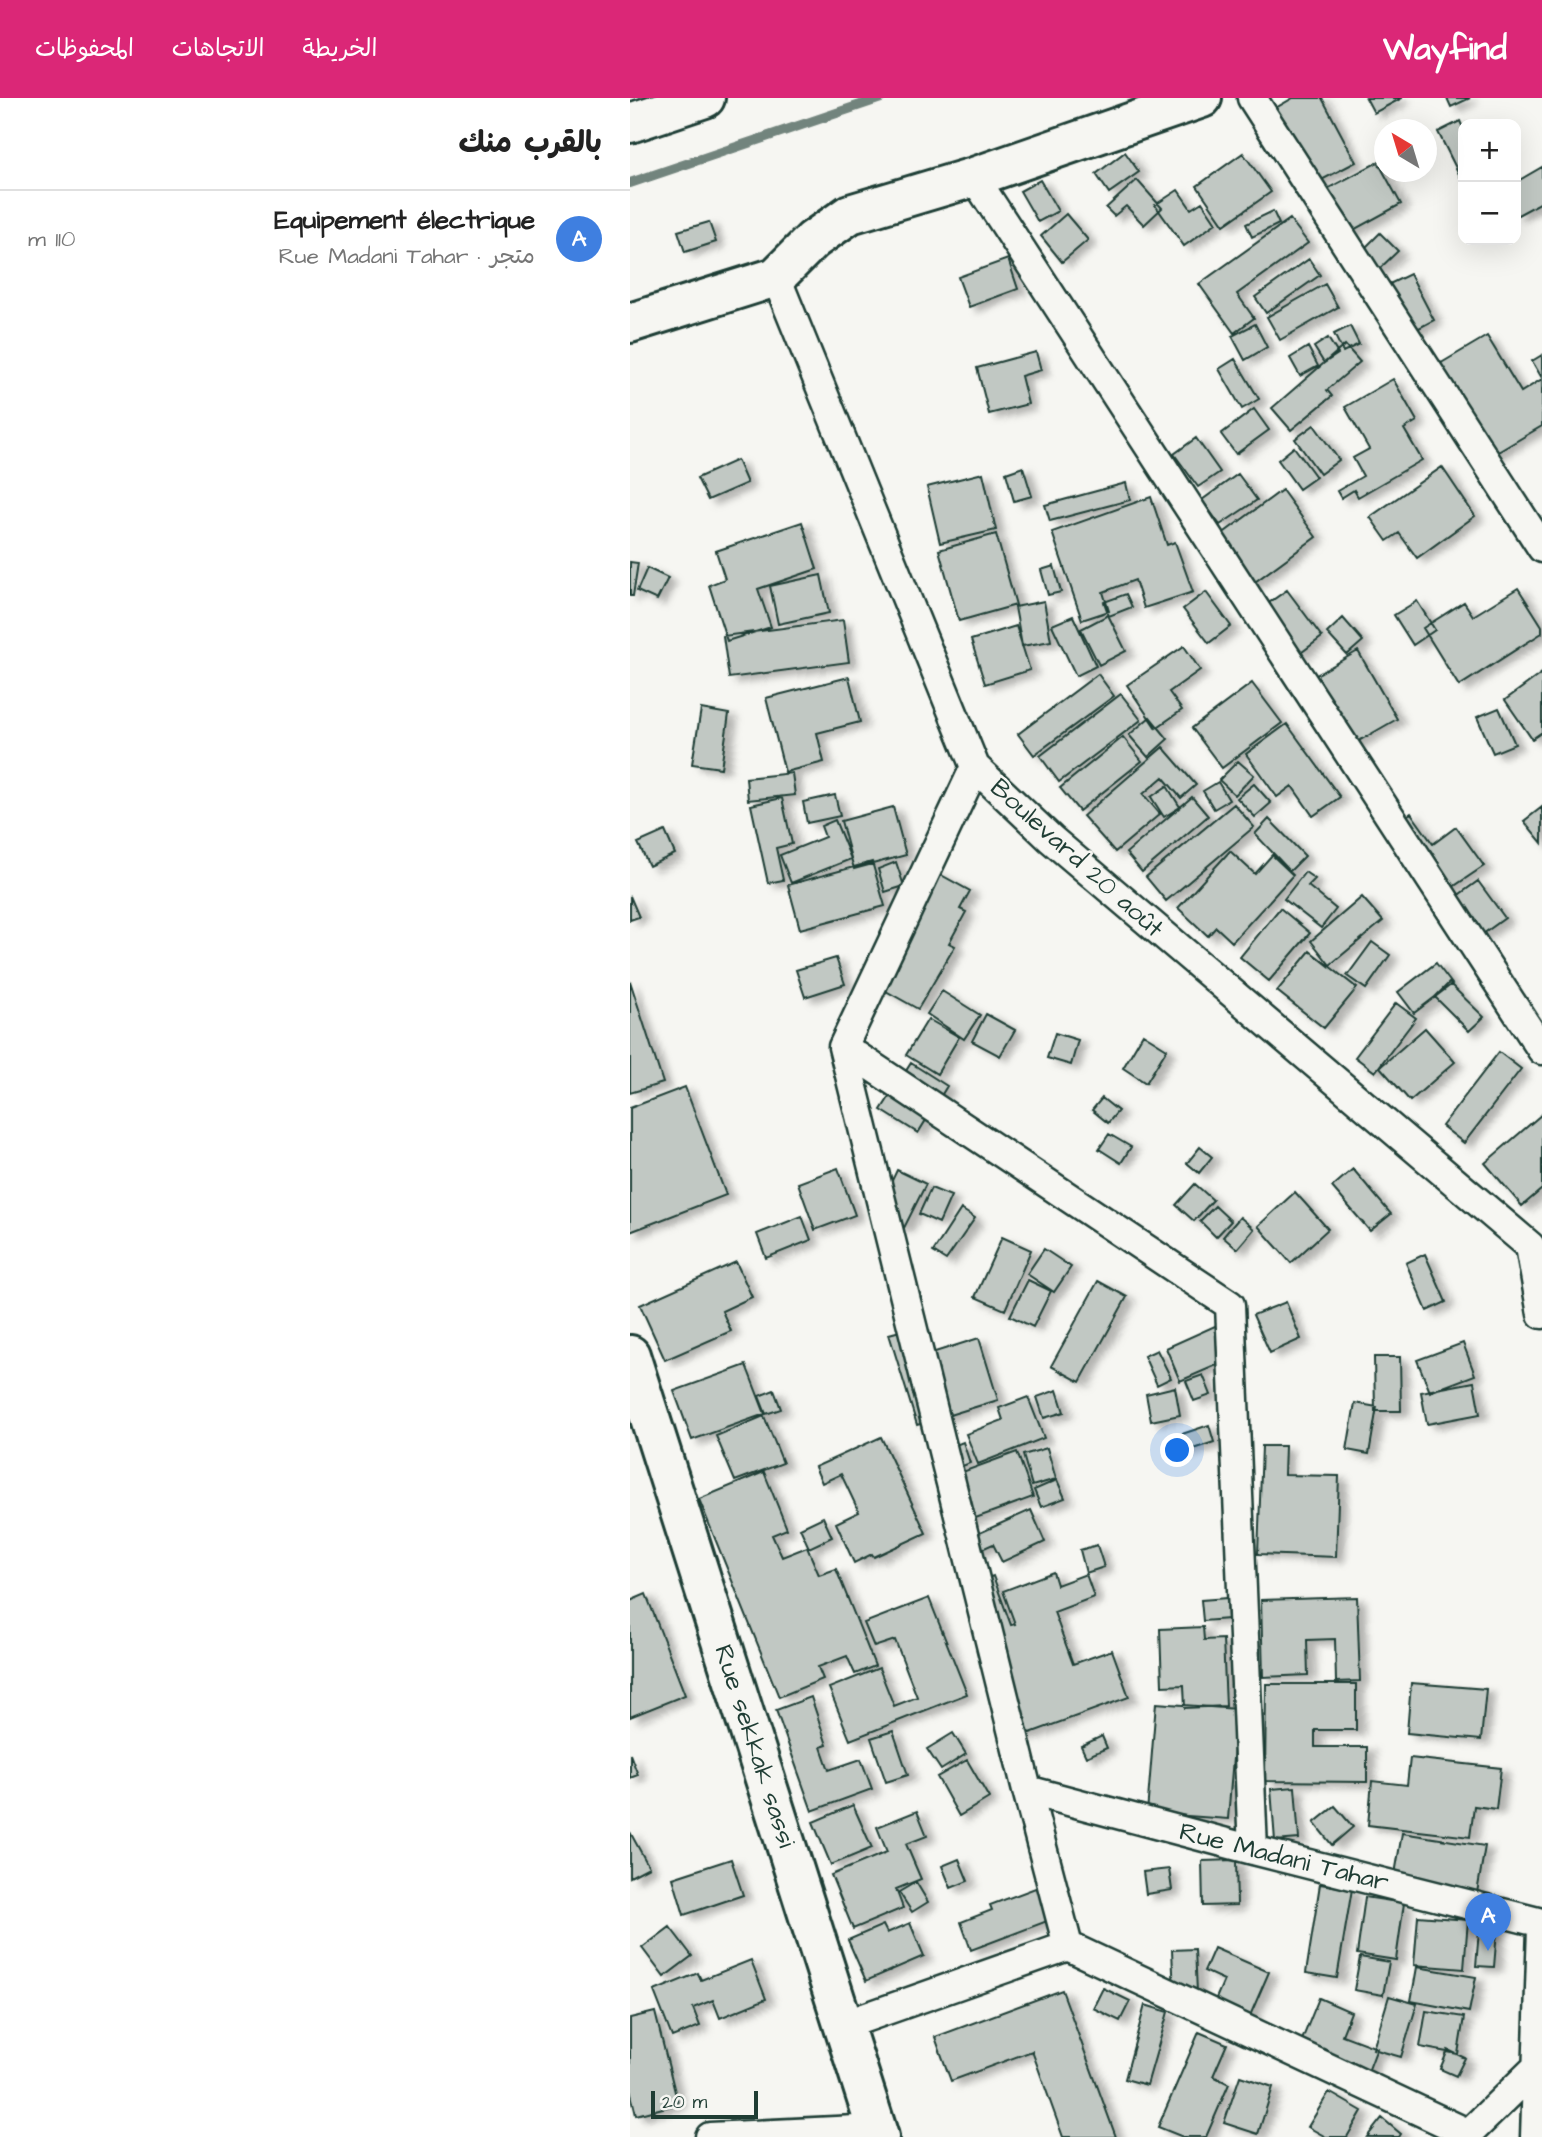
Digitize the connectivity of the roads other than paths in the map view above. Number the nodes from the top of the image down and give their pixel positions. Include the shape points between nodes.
1 (705, 98) edge
2 (1202, 98) edge
3 (1252, 98) edge
4 (630, 123) edge
5 (974, 177) junction
6 (776, 277) junction
7 (630, 323) edge
8 (1542, 548) edge
9 (975, 767) junction
10 (843, 1047) junction
11 (1542, 1050) edge
12 (1536, 1240) edge
13 (1542, 1314) edge
14 (630, 1355) edge
15 (1027, 1790) junction
16 (1252, 1850) junction
17 (1542, 1925) edge
18 (1068, 1945) junction
19 (844, 2025) junction
20 (1539, 2066) edge
21 (878, 2133) edge
22 (1466, 2135) edge
23 (710, 2137) edge
24 (1535, 2137) edge

1 - 4 street
2 - 5 street
3 - 8 street
5 - 6 street via 850,214 813,240
5 - 11 street
6 - 7 street
6 - 9 street, Boulevard 20 août
9 - 10 street
9 - 12 street, Boulevard 20 août via 1062,848
10 - 15 street
10 - 16 street via 1230,1305
12 - 13 street, Boulevard 20 août
14 - 19 street, Rue sekkak sassi
15 - 16 street, Rue Madani Tahar
15 - 18 street
16 - 17 street, Rue Madani Tahar
17 - 20 street
18 - 19 street
18 - 22 street
19 - 21 street, Rue sekkak sassi
20 - 22 street
20 - 24 street
21 - 23 street

